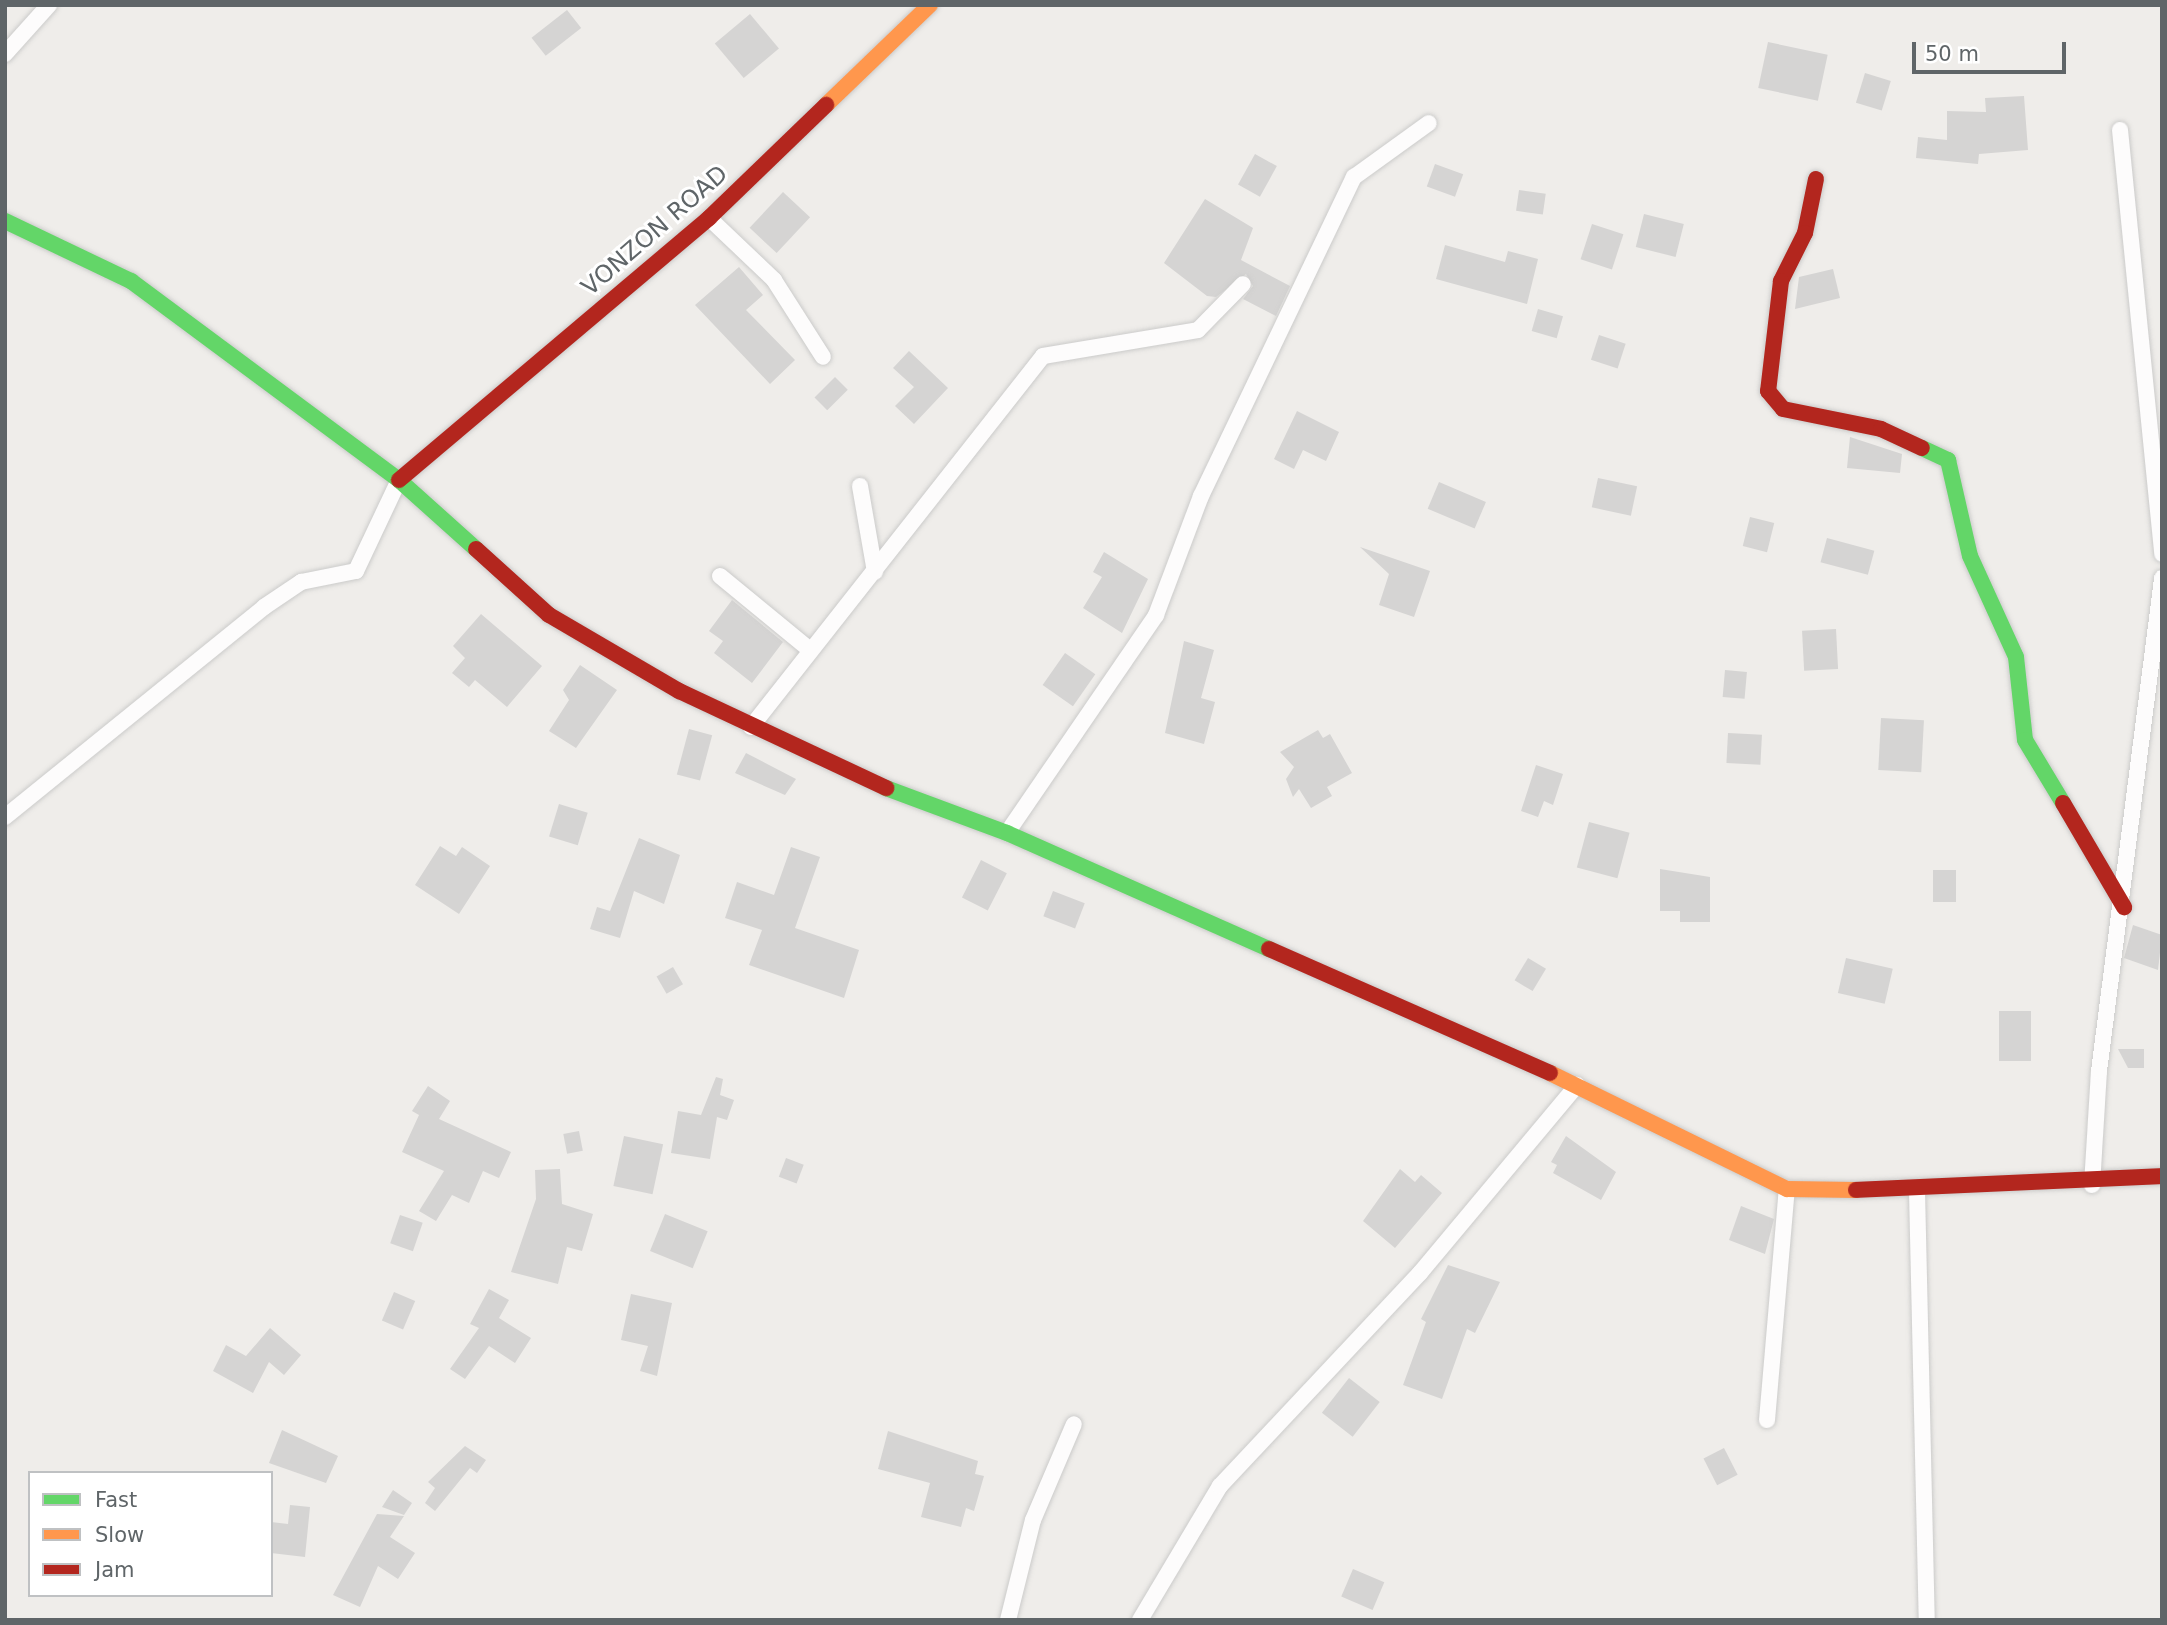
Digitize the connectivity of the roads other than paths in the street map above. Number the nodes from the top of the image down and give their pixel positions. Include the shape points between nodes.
1 (49, 5) edge
2 (930, 5) edge
3 (5, 54) edge
4 (1429, 124) dead end
5 (2120, 130) dead end
6 (1815, 179) dead end
7 (709, 218) junction
8 (5, 221) edge
9 (1242, 284) dead end
10 (823, 357) dead end
11 (399, 481) junction
12 (860, 485) dead end
13 (2162, 554) edge
14 (875, 572) junction
15 (720, 576) dead end
16 (2162, 578) edge
17 (810, 650) junction
18 (751, 727) junction
19 (5, 817) edge
20 (1007, 833) junction
21 (2124, 907) junction
22 (1577, 1084) junction
23 (2162, 1176) edge
24 (2092, 1185) junction
25 (1787, 1188) junction
26 (1917, 1191) junction
27 (1766, 1420) dead end
28 (1074, 1424) dead end
29 (1008, 1620) edge
30 (1140, 1620) edge
31 (1927, 1620) edge

1 - 3 street
2 - 7 main road, VONZON ROAD
4 - 20 street via 1354,177 1201,496 1156,615
5 - 13 street
6 - 21 main road via 1805,233 1781,281 1768,391 1783,409 1881,429 1948,460 1970,556 2016,656 2025,740
7 - 10 street via 774,280
7 - 11 main road, VONZON ROAD
8 - 11 main road via 131,281
9 - 14 street via 1198,330 1043,356
11 - 18 main road via 549,615
11 - 19 street via 356,571 301,582 264,607
12 - 14 street
14 - 17 street
15 - 17 street
16 - 21 street
17 - 18 street
18 - 20 main road via 869,782
20 - 22 main road
21 - 24 street via 2099,1071
22 - 25 main road
22 - 30 street via 1420,1273 1220,1486
23 - 24 main road
24 - 26 main road
25 - 26 main road
25 - 27 street
26 - 31 street
28 - 29 street via 1033,1520

